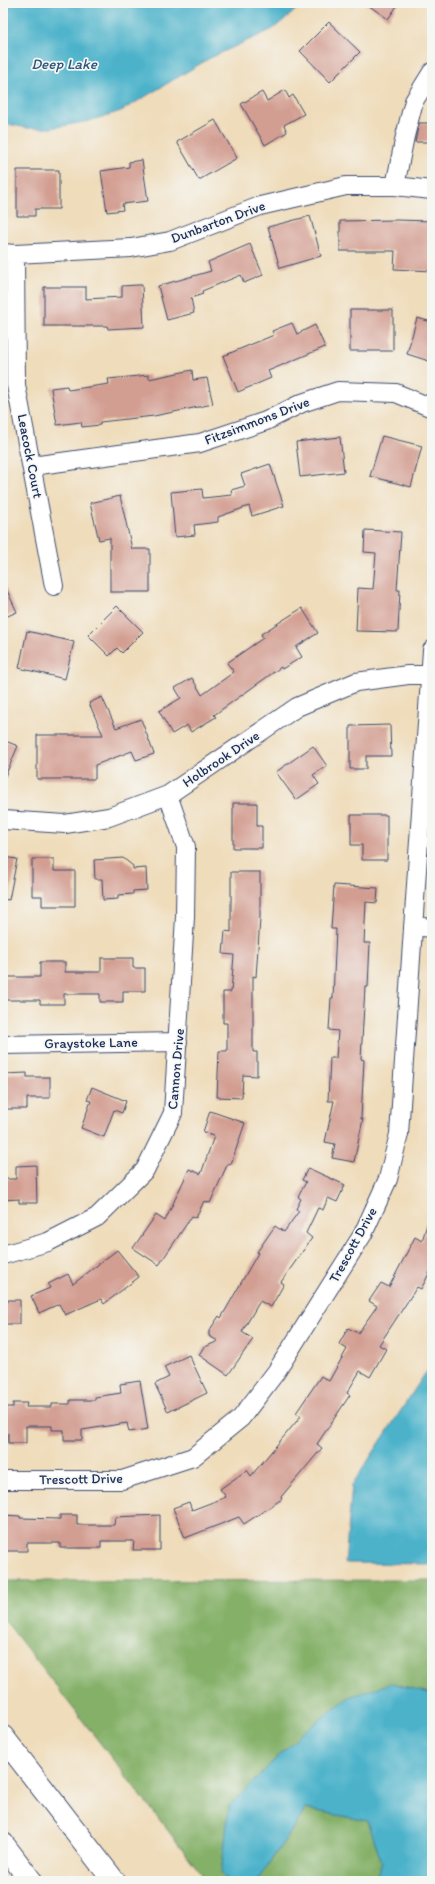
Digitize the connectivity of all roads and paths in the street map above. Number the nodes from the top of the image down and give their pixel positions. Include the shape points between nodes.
1 (432, 72) edge
2 (395, 186) junction
3 (432, 190) edge
4 (9, 253) edge
5 (432, 408) edge
6 (32, 466) junction
7 (54, 586) dead end
8 (432, 650) edge
9 (431, 675) edge
10 (168, 795) junction
11 (3, 820) edge
12 (413, 926) junction
13 (432, 928) edge
14 (178, 1042) junction
15 (3, 1045) edge
16 (3, 1255) edge
17 (3, 1480) edge
18 (3, 1737) edge
19 (3, 1844) edge
20 (31, 1881) edge
21 (114, 1881) edge

1 - 2 street via 414,101
2 - 3 street, Dunbarton Drive
2 - 4 street, Dunbarton Drive via 346,186 274,202 170,241 130,248
4 - 6 street, Leacock Court via 16,385
5 - 6 street, Fitzsimmons Drive via 396,393 338,391 302,403 266,421 200,443
6 - 7 street, Leacock Court
8 - 9 street
9 - 10 street, Holbrook Drive via 408,675 356,682 297,707
9 - 12 street, Trescott Drive
10 - 11 street, Holbrook Drive via 109,817 65,824
10 - 14 street, Cannon Drive via 186,847
12 - 13 street
12 - 17 street, Trescott Drive via 399,1134 388,1179 363,1234 276,1372 241,1418 193,1457 122,1480
14 - 15 street, Graystoke Lane
14 - 16 street, Cannon Drive via 173,1113 145,1170 96,1217 48,1242
18 - 21 highway
19 - 20 highway

